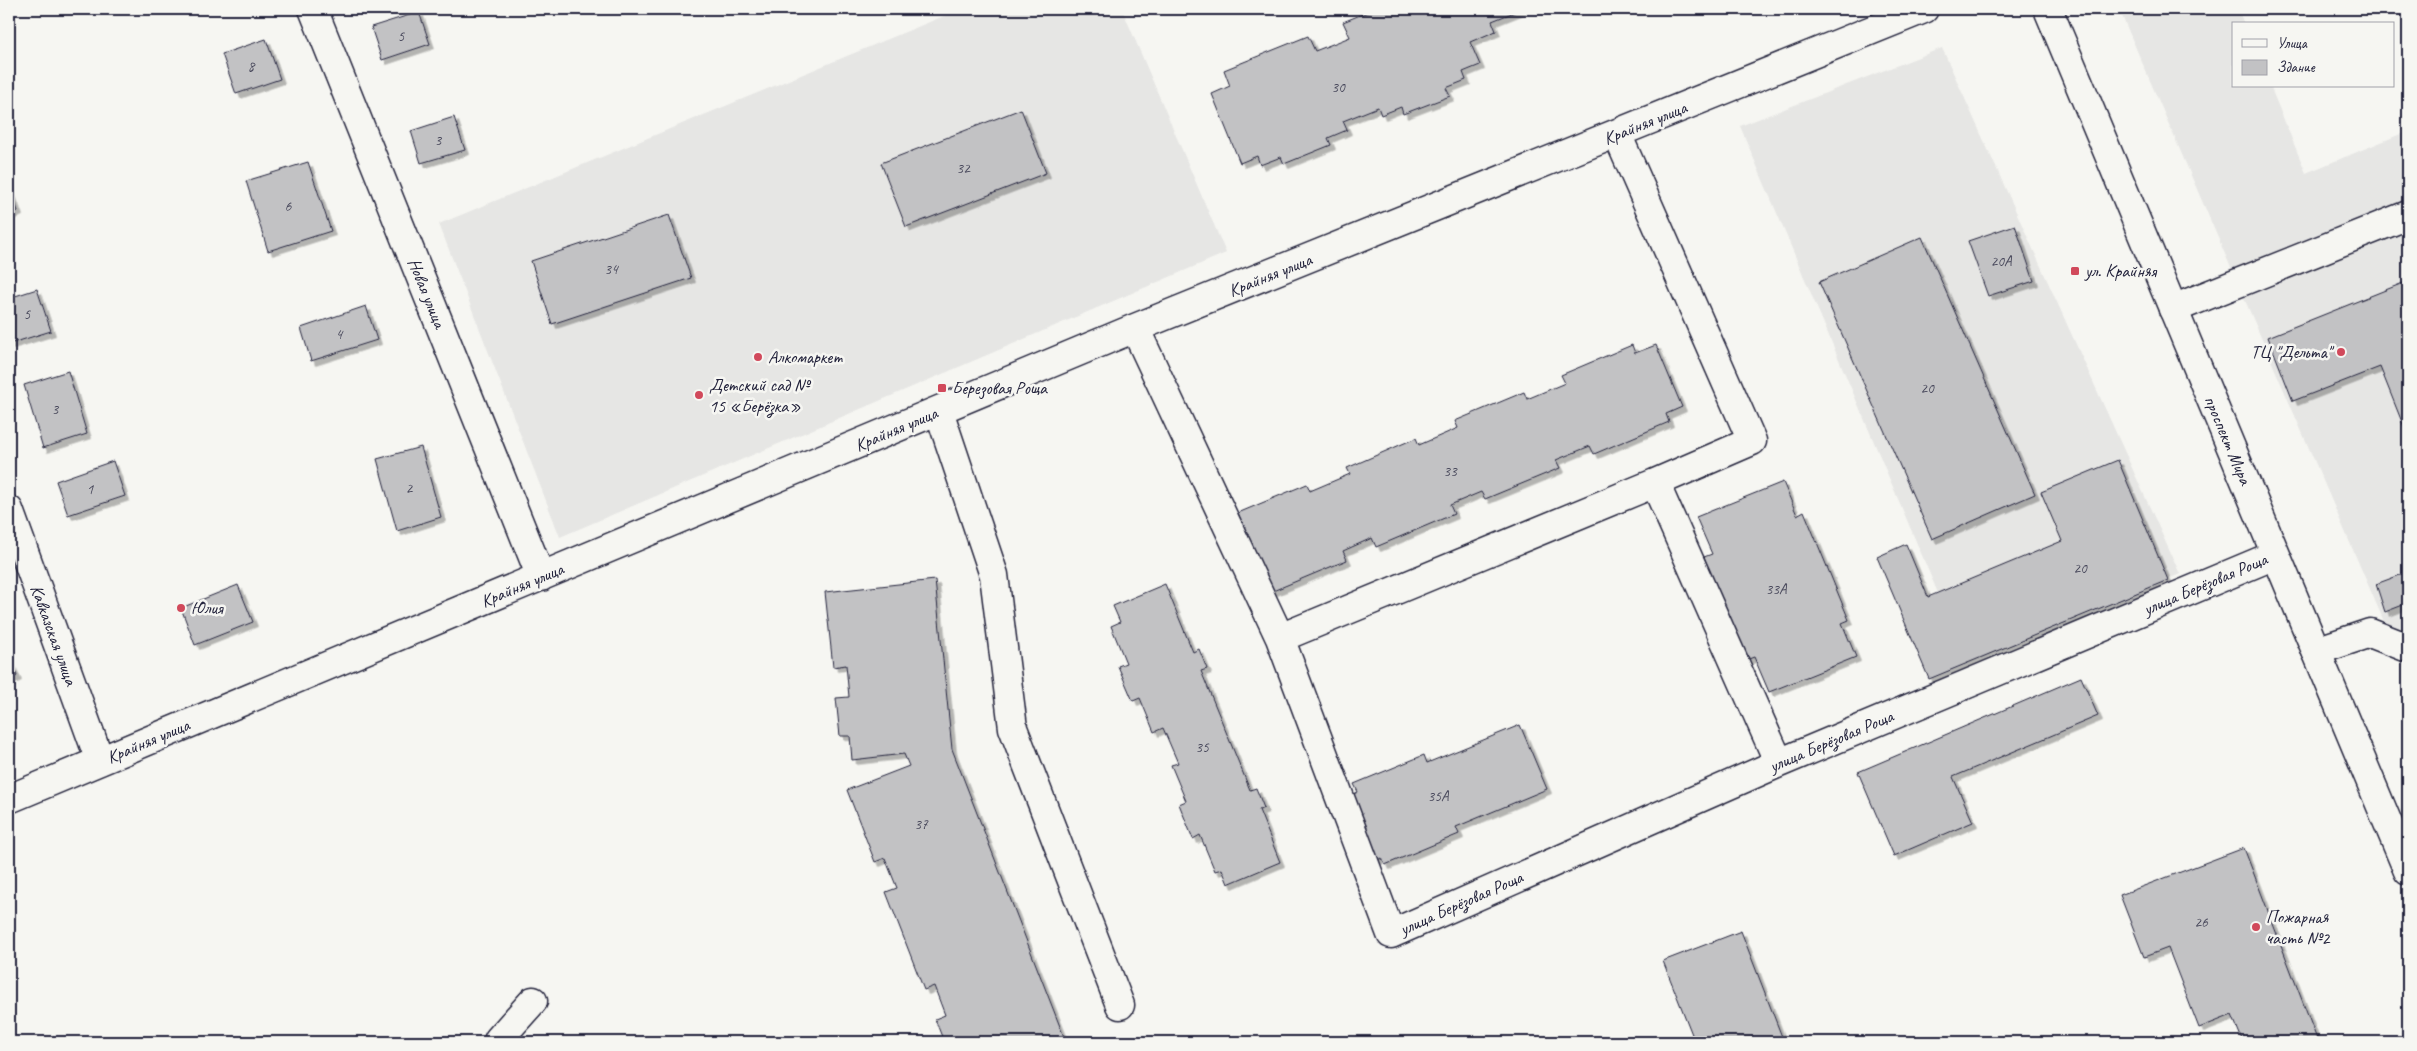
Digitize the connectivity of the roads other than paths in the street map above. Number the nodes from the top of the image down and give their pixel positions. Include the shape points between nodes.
1 (313, 9) edge
2 (1924, 9) edge
3 (2048, 9) edge
4 (1617, 134) junction
5 (2408, 215) edge
6 (2173, 309) junction
7 (1135, 328) junction
8 (939, 411) junction
9 (1655, 483) junction
10 (9, 510) edge
11 (2275, 555) junction
12 (541, 577) junction
13 (1280, 638) junction
14 (2408, 648) edge
15 (2316, 651) junction
16 (100, 761) junction
17 (1779, 763) junction
18 (9, 799) edge
19 (2408, 872) edge
20 (533, 1001) dead end
21 (1120, 1005) dead end
22 (500, 1042) edge

1 - 12 street, Новая улица
2 - 4 street, Крайняя улица
3 - 6 street, проспект Мира
4 - 7 street, Крайняя улица
4 - 9 street via 1752,441
5 - 6 street
6 - 11 street, проспект Мира
7 - 8 street, Крайняя улица
7 - 13 street
8 - 12 street, Крайняя улица
8 - 21 street via 994,575 1013,728
9 - 13 street
9 - 17 street
10 - 16 street, Кавказская улица
11 - 15 street, проспект Мира
11 - 17 street, улица Берёзовая Роща
12 - 16 street, Крайняя улица
13 - 17 street, улица Берёзовая Роща via 1391,934
14 - 15 street via 2370,633
15 - 19 street, проспект Мира
16 - 18 street, Крайняя улица
20 - 22 street via 499,1039

